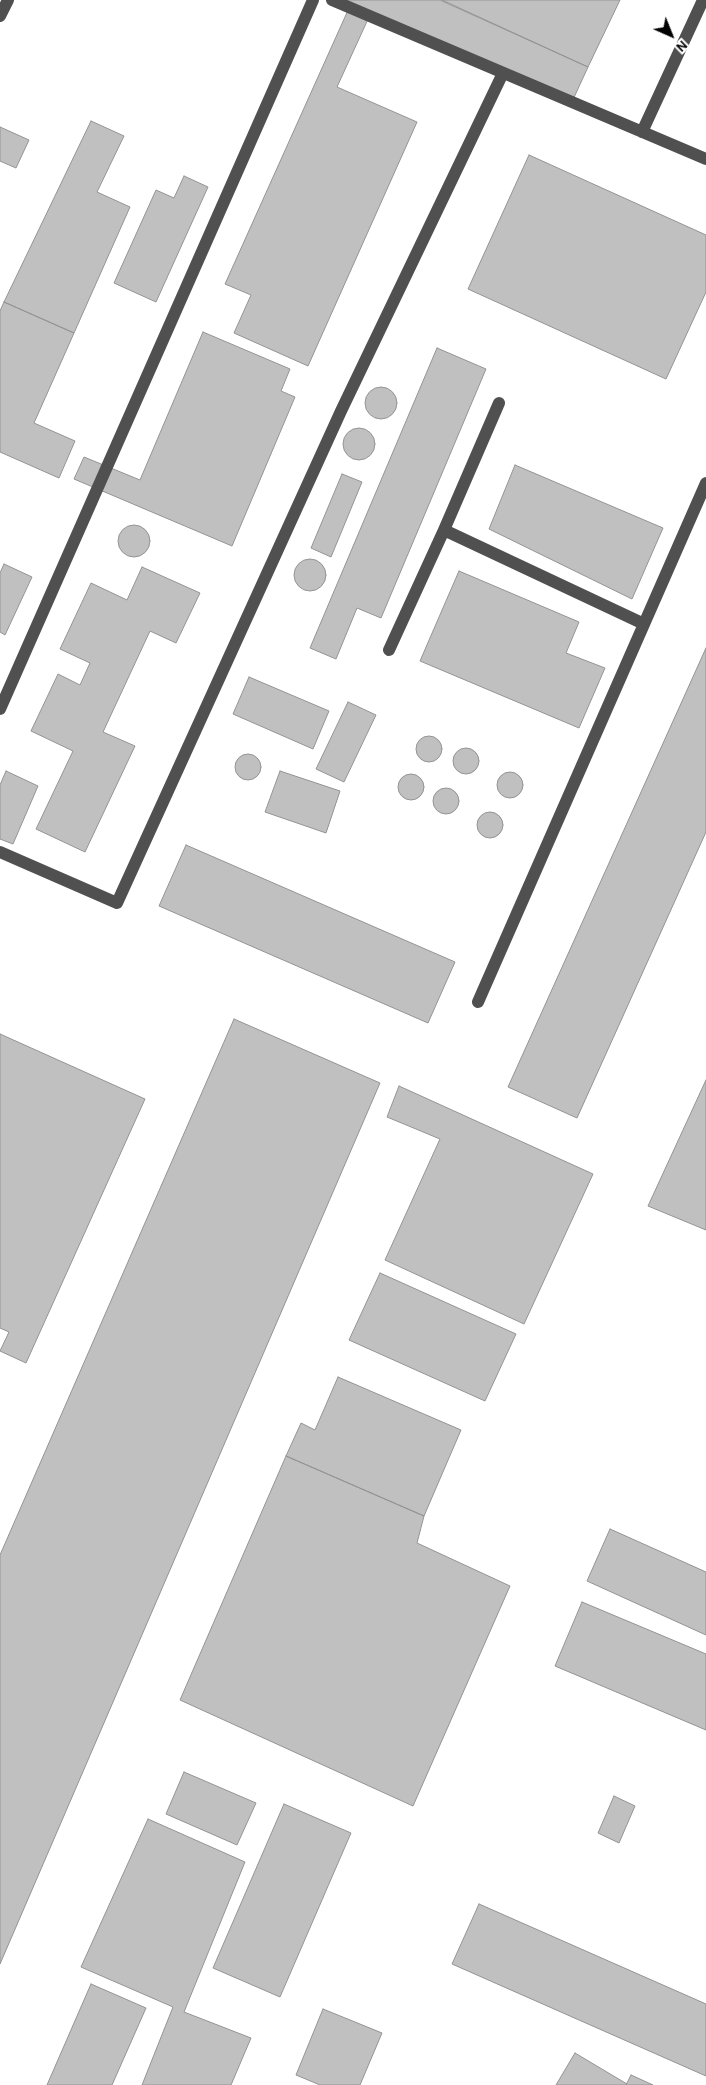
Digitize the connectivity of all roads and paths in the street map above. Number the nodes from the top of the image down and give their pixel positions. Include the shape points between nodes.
1 (8, 0) edge
2 (313, 0) edge
3 (332, 0) edge
4 (702, 0) edge
5 (0, 16) edge
6 (503, 73) junction
7 (642, 132) junction
8 (706, 159) edge
9 (498, 403) dead end
10 (706, 483) edge
11 (444, 530) junction
12 (644, 624) junction
13 (389, 650) dead end
14 (0, 709) edge
15 (0, 852) edge
16 (478, 1002) dead end

1 - 5 lane
2 - 14 lane
3 - 6 lane
4 - 7 lane
6 - 7 lane
6 - 15 lane via 340,411 117,903
7 - 8 lane
9 - 11 lane
10 - 12 lane
11 - 12 lane
11 - 13 lane
12 - 16 lane

